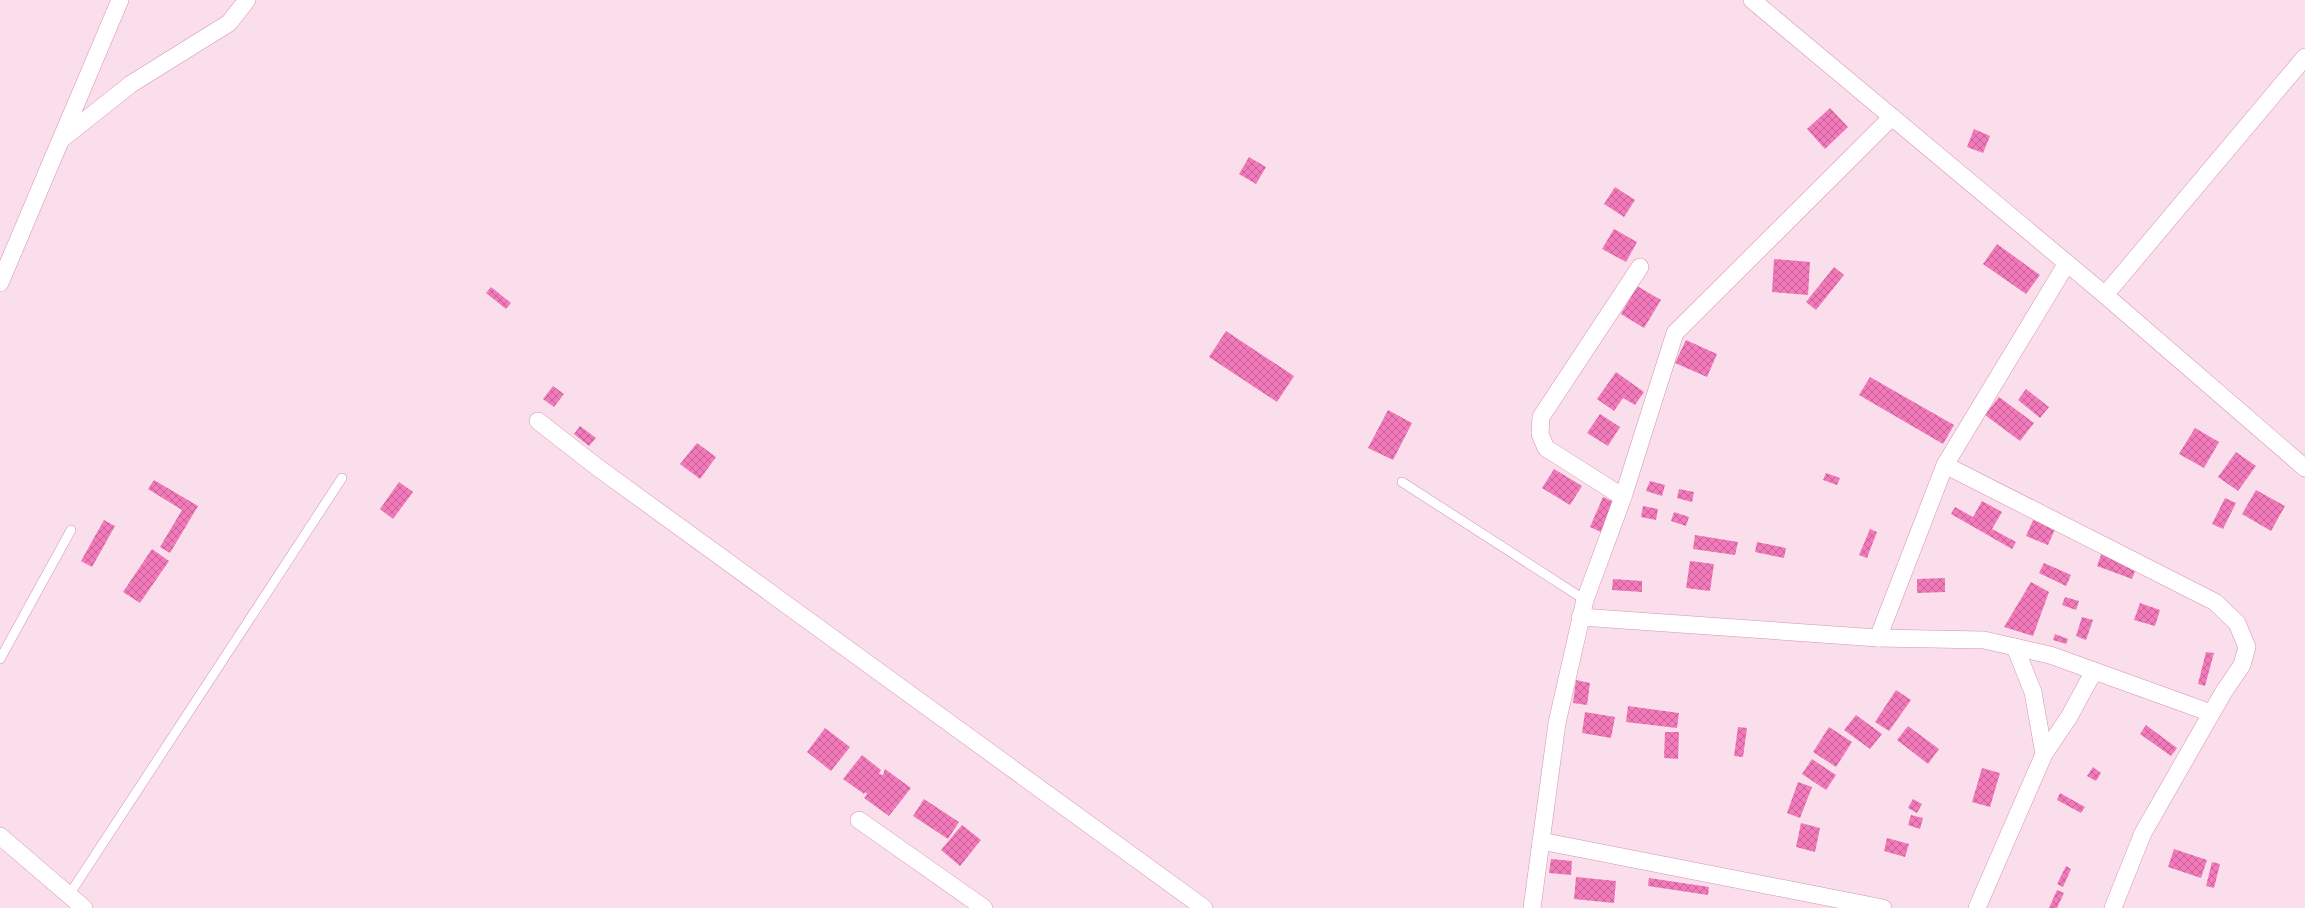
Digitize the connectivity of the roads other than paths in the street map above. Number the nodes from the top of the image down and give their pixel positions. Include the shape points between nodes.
1 (120, 0) edge
2 (247, 0) edge
3 (1752, 0) edge
4 (2305, 57) edge
5 (1892, 117) junction
6 (61, 139) junction
7 (2067, 263) junction
8 (1640, 268) dead end
9 (0, 283) edge
10 (2105, 295) junction
11 (538, 421) dead end
12 (1945, 465) junction
13 (2305, 468) edge
14 (342, 478) dead end
15 (1402, 482) dead end
16 (1623, 497) junction
17 (72, 530) dead end
18 (1584, 600) junction
19 (1580, 617) junction
20 (1878, 638) junction
21 (2015, 647) junction
22 (0, 659) edge
23 (2094, 671) junction
24 (2211, 713) junction
25 (2044, 754) junction
26 (859, 820) dead end
27 (0, 836) edge
28 (1541, 841) junction
29 (69, 895) junction
30 (84, 908) edge
31 (984, 908) edge
32 (1204, 908) edge
33 (1532, 908) edge
34 (1883, 908) edge
35 (1977, 908) edge
36 (2114, 908) edge

1 - 6 street
2 - 6 street via 229,23 132,84
3 - 5 street
4 - 10 street
5 - 7 street
5 - 16 street via 1675,333
6 - 9 street
7 - 10 street
7 - 12 street
8 - 16 street via 1541,417 1540,434 1546,448
10 - 13 street
11 - 32 street via 597,467
12 - 20 street
12 - 24 street via 2215,602 2237,623 2247,647 2242,665
14 - 29 lane
15 - 18 lane
16 - 18 street
17 - 22 lane
18 - 19 street
19 - 20 street
19 - 28 street via 1557,723
20 - 21 street via 1984,640
21 - 23 street via 2050,655
21 - 25 street via 2032,692
23 - 24 street
23 - 25 street via 2069,717
24 - 36 street via 2143,833
25 - 35 street
26 - 31 street
27 - 29 street
28 - 33 street
28 - 34 street
29 - 30 street

